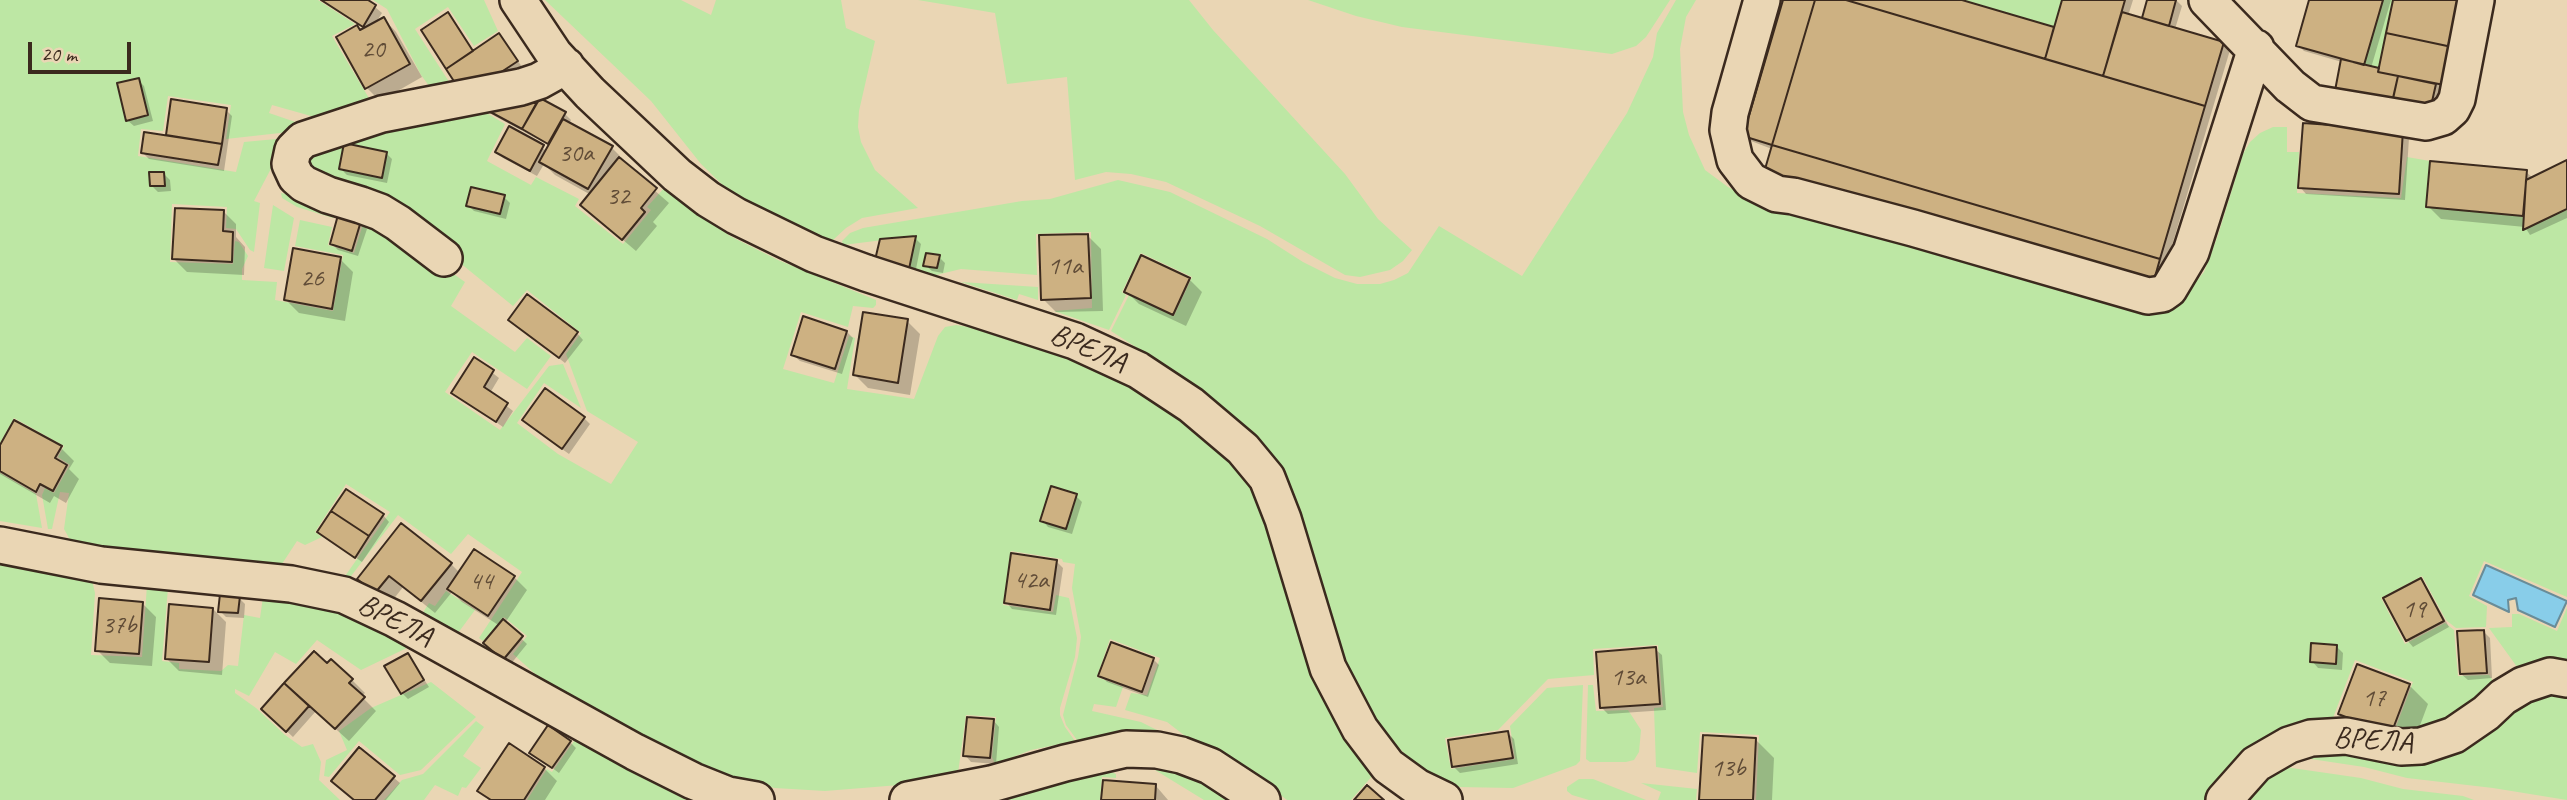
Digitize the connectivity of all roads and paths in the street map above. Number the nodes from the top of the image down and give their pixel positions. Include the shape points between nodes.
1 (518, 0) edge
2 (1762, 0) edge
3 (2207, 0) edge
4 (2476, 0) edge
5 (2256, 48) junction
6 (566, 66) junction
7 (444, 258) dead end
8 (0, 545) edge
9 (2567, 679) edge
10 (756, 800) edge
11 (908, 800) edge
12 (1262, 800) edge
13 (1444, 800) edge
14 (2224, 800) edge

1 - 6 street, ВРЕЛА
2 - 5 street via 1728,130 1735,160 1751,181 1777,194 2148,296 2169,289 2191,252
3 - 5 street
4 - 5 street via 2457,99 2452,109 2435,121 2312,103
6 - 7 street via 540,82 521,87 382,114 303,140 293,150 292,171 304,184 380,212
6 - 13 street, ВРЕЛА via 677,175 736,216 814,254 1075,341 1138,370 1243,449 1267,478 1328,668 1360,729 1388,766
8 - 10 street, ВРЕЛА via 101,565 291,584 344,595 693,781
9 - 14 street, ВРЕЛА via 2550,676 2523,685 2454,735 2421,746 2401,747 2346,736 2289,745 2256,764
11 - 12 street via 1126,749 1181,755 1210,766

